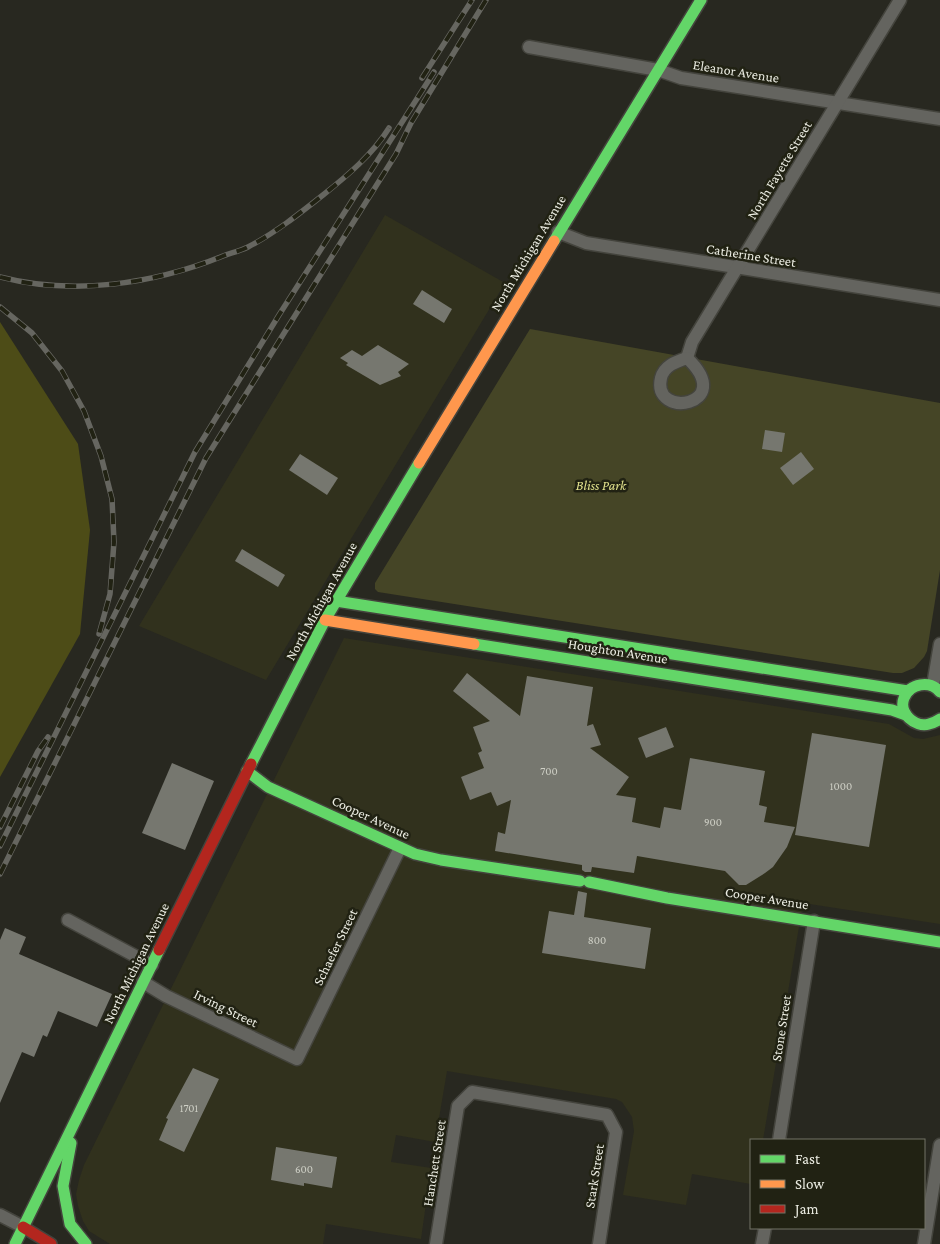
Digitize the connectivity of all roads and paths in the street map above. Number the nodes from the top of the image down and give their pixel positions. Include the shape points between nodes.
1 (701, 0) edge
2 (900, 0) edge
3 (529, 47) dead end
4 (658, 70) junction
5 (838, 102) junction
6 (940, 119) edge
7 (558, 232) junction
8 (737, 268) junction
9 (940, 300) edge
10 (687, 358) dead end
11 (336, 601) junction
12 (325, 620) junction
13 (940, 644) edge
14 (936, 688) edge
15 (908, 691) junction
16 (906, 716) junction
17 (940, 719) edge
18 (247, 771) junction
19 (400, 848) junction
20 (68, 920) dead end
21 (814, 921) junction
22 (940, 942) edge
23 (152, 965) junction
24 (143, 982) junction
25 (297, 1059) joint
26 (607, 1114) joint
27 (74, 1123) junction
28 (779, 1139) edge
29 (940, 1145) edge
30 (933, 1168) edge
31 (0, 1215) edge
32 (23, 1227) junction
33 (765, 1229) edge
34 (15, 1244) edge
35 (51, 1244) edge
36 (86, 1244) edge
37 (436, 1244) edge
38 (599, 1244) edge
39 (762, 1244) edge
40 (924, 1244) edge

1 - 4 street, North Michigan Avenue
2 - 5 street, North Fayette Street
3 - 4 street, Eleanor Avenue
4 - 5 street, Eleanor Avenue via 681,78
4 - 7 street, North Michigan Avenue
5 - 6 street, Eleanor Avenue
5 - 8 street, North Fayette Street
7 - 8 street, Catherine Street via 586,243
7 - 11 street, North Michigan Avenue
8 - 9 street, Catherine Street
8 - 10 street, North Fayette Street via 692,342
11 - 12 street, North Michigan Avenue
11 - 15 street, Houghton Avenue
12 - 16 street, Houghton Avenue via 892,710
12 - 18 street, North Michigan Avenue
13 - 14 street
14 - 15 street via 923,684
15 - 16 street via 903,707
16 - 17 street, Houghton Avenue via 920,725
18 - 19 street, Cooper Avenue via 268,787
18 - 23 street, North Michigan Avenue
19 - 21 street, Cooper Avenue via 441,860
19 - 25 street, Schaefer Street
20 - 23 street
21 - 22 street, Cooper Avenue
21 - 28 street, Stone Street
23 - 24 street, North Michigan Avenue
24 - 25 street, Irving Street
24 - 27 street, North Michigan Avenue
26 - 37 street, Hanchett Street via 472,1092 458,1106
26 - 38 street, Stark Street via 616,1132
27 - 32 street, North Michigan Avenue
27 - 36 street via 63,1186 70,1224
29 - 30 street
30 - 40 street
31 - 32 street
32 - 34 street, North Michigan Avenue
32 - 35 street
33 - 39 street

